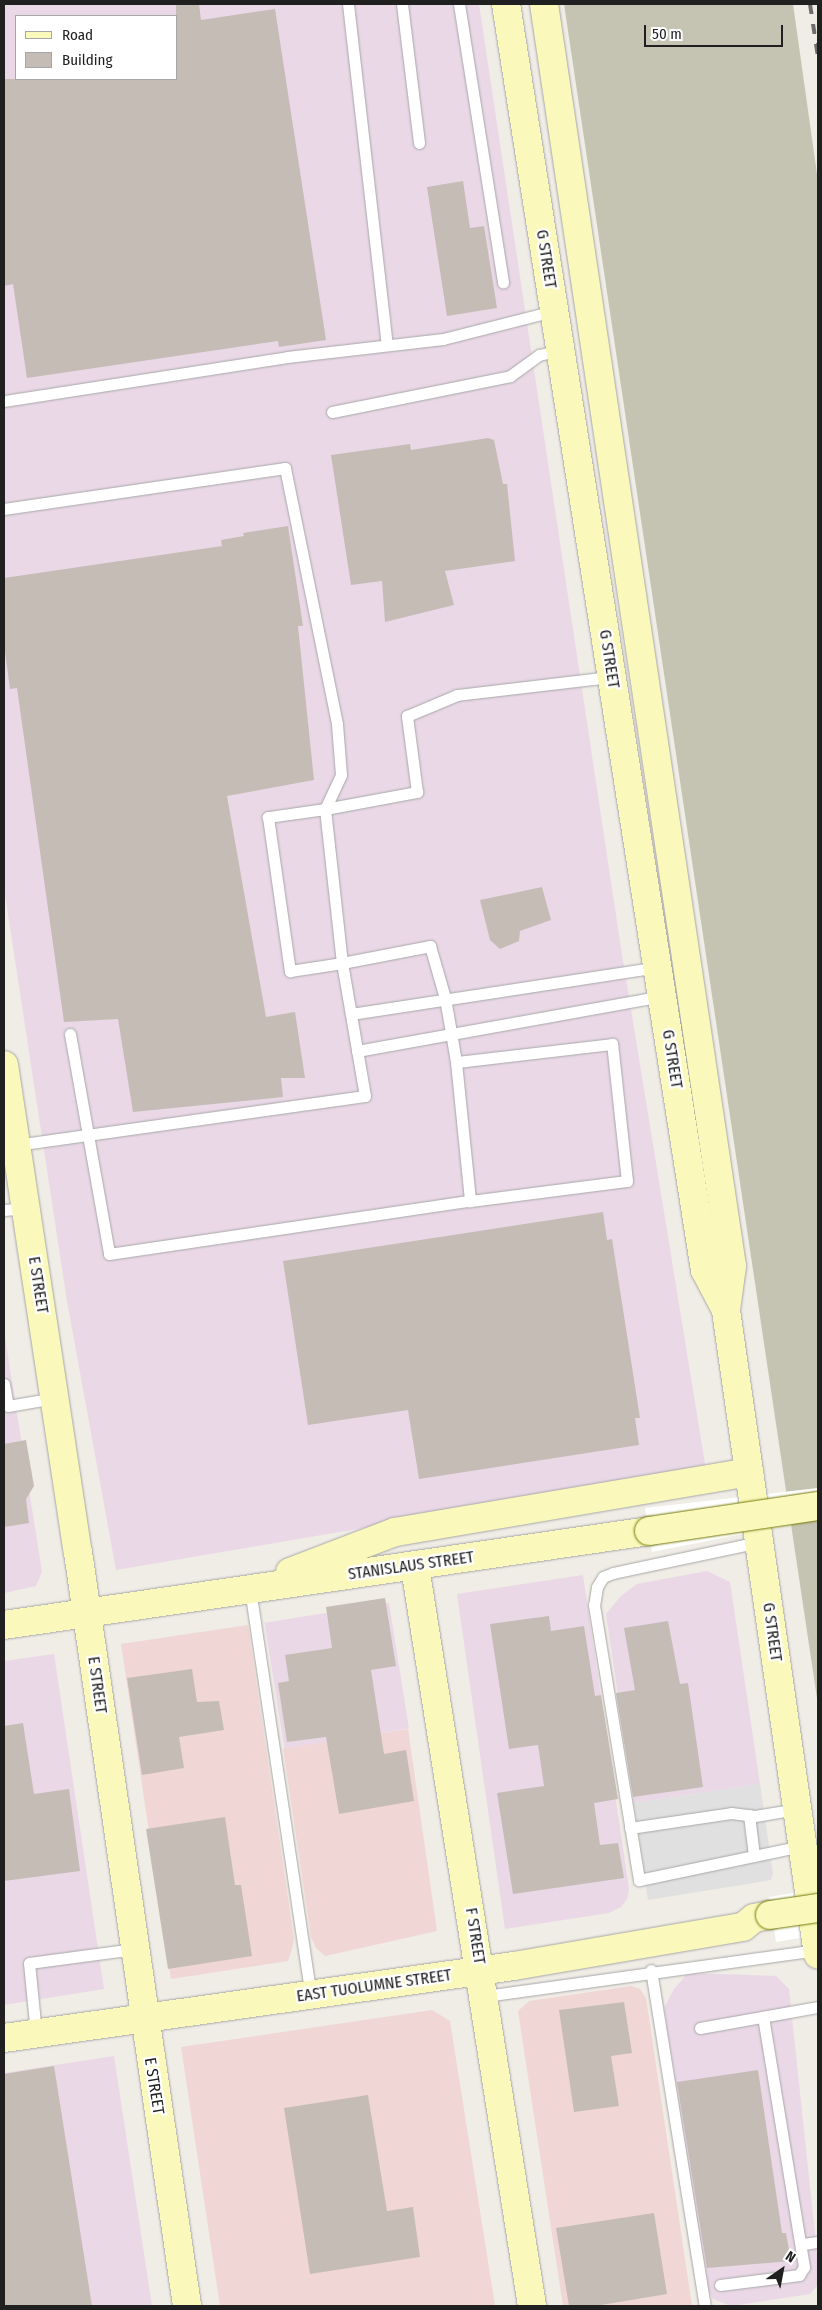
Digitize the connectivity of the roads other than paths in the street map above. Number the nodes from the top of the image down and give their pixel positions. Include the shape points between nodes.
1 (348, 4) edge
2 (402, 4) edge
3 (459, 4) edge
4 (506, 4) edge
5 (544, 4) edge
6 (419, 143) dead end
7 (503, 283) dead end
8 (554, 311) junction
9 (387, 345) junction
10 (560, 350) junction
11 (4, 401) edge
12 (332, 412) dead end
13 (4, 509) edge
14 (611, 677) junction
15 (325, 810) junction
16 (342, 963) junction
17 (657, 967) junction
18 (662, 996) junction
19 (445, 998) junction
20 (351, 1014) junction
21 (70, 1034) dead end
22 (450, 1034) junction
23 (357, 1051) junction
24 (456, 1062) junction
25 (4, 1064) edge
26 (89, 1135) junction
27 (13, 1158) edge
28 (470, 1201) junction
29 (15, 1209) edge
30 (726, 1310) junction
31 (4, 1384) edge
32 (55, 1398) junction
33 (749, 1472) junction
34 (818, 1506) edge
35 (759, 1542) junction
36 (415, 1567) junction
37 (250, 1587) junction
38 (86, 1611) junction
39 (4, 1625) edge
40 (797, 1809) junction
41 (749, 1815) junction
42 (630, 1828) junction
43 (803, 1846) junction
44 (754, 1856) junction
45 (818, 1908) edge
46 (770, 1924) junction
47 (818, 1924) edge
48 (134, 1949) junction
49 (818, 1950) edge
50 (818, 1954) edge
51 (651, 1970) junction
52 (482, 1983) junction
53 (311, 1995) junction
54 (818, 2007) edge
55 (763, 2017) junction
56 (143, 2018) junction
57 (700, 2028) dead end
58 (36, 2033) junction
59 (4, 2038) edge
60 (818, 2242) edge
61 (803, 2244) junction
62 (720, 2285) dead end
63 (186, 2306) edge
64 (532, 2306) edge
65 (705, 2306) edge

1 - 9 lane
2 - 6 lane
3 - 7 lane
4 - 8 street, G STREET
5 - 30 street, G STREET via 732,1266
8 - 9 lane via 443,339
8 - 10 street, G STREET
9 - 11 lane via 286,356
10 - 12 lane via 539,354 510,376
10 - 14 street, G STREET
13 - 15 lane via 285,468 338,724 340,775
14 - 15 lane via 457,695 406,716 416,792
14 - 17 street, G STREET
15 - 16 lane
15 - 16 lane via 268,817 290,971
16 - 19 lane via 430,946
16 - 20 lane
17 - 18 street, G STREET
17 - 19 lane
18 - 22 lane
18 - 30 street, G STREET via 705,1270
19 - 20 lane
19 - 22 lane
20 - 23 lane
21 - 26 lane
22 - 23 lane
22 - 24 lane
23 - 26 lane via 365,1096
24 - 28 lane
24 - 28 lane via 612,1044 627,1181
25 - 27 street, E STREET
26 - 27 lane
26 - 28 lane via 109,1254
27 - 29 street, E STREET
29 - 32 street, E STREET
30 - 33 street, G STREET
31 - 32 lane via 8,1406
32 - 38 street, E STREET
33 - 35 street, G STREET
33 - 37 street via 396,1532
34 - 36 street, STANISLAUS STREET, bridge
35 - 40 street, G STREET
35 - 42 lane via 613,1573 603,1577 597,1587 594,1605
36 - 37 street, STANISLAUS STREET
36 - 52 street, F STREET
37 - 38 street, STANISLAUS STREET
37 - 53 lane
38 - 39 street, STANISLAUS STREET
38 - 48 street, E STREET
40 - 41 lane
40 - 43 street, G STREET
41 - 42 lane via 731,1813
41 - 44 lane
42 - 44 lane via 638,1880
43 - 44 lane
43 - 49 street, G STREET
45 - 46 street, EAST TUOLUMNE STREET, bridge
46 - 47 street, EAST TUOLUMNE STREET
46 - 52 street, EAST TUOLUMNE STREET via 754,1934 742,1927
48 - 56 street, E STREET
48 - 58 lane via 29,1963
49 - 50 street, G STREET
49 - 51 lane
51 - 52 lane
51 - 65 lane
52 - 53 street, EAST TUOLUMNE STREET
52 - 64 street, F STREET
53 - 56 street, EAST TUOLUMNE STREET
54 - 55 lane
55 - 57 lane
55 - 61 lane
56 - 58 street, EAST TUOLUMNE STREET
56 - 63 street, E STREET
58 - 59 street, EAST TUOLUMNE STREET
60 - 61 lane
61 - 62 lane via 804,2267 799,2275

